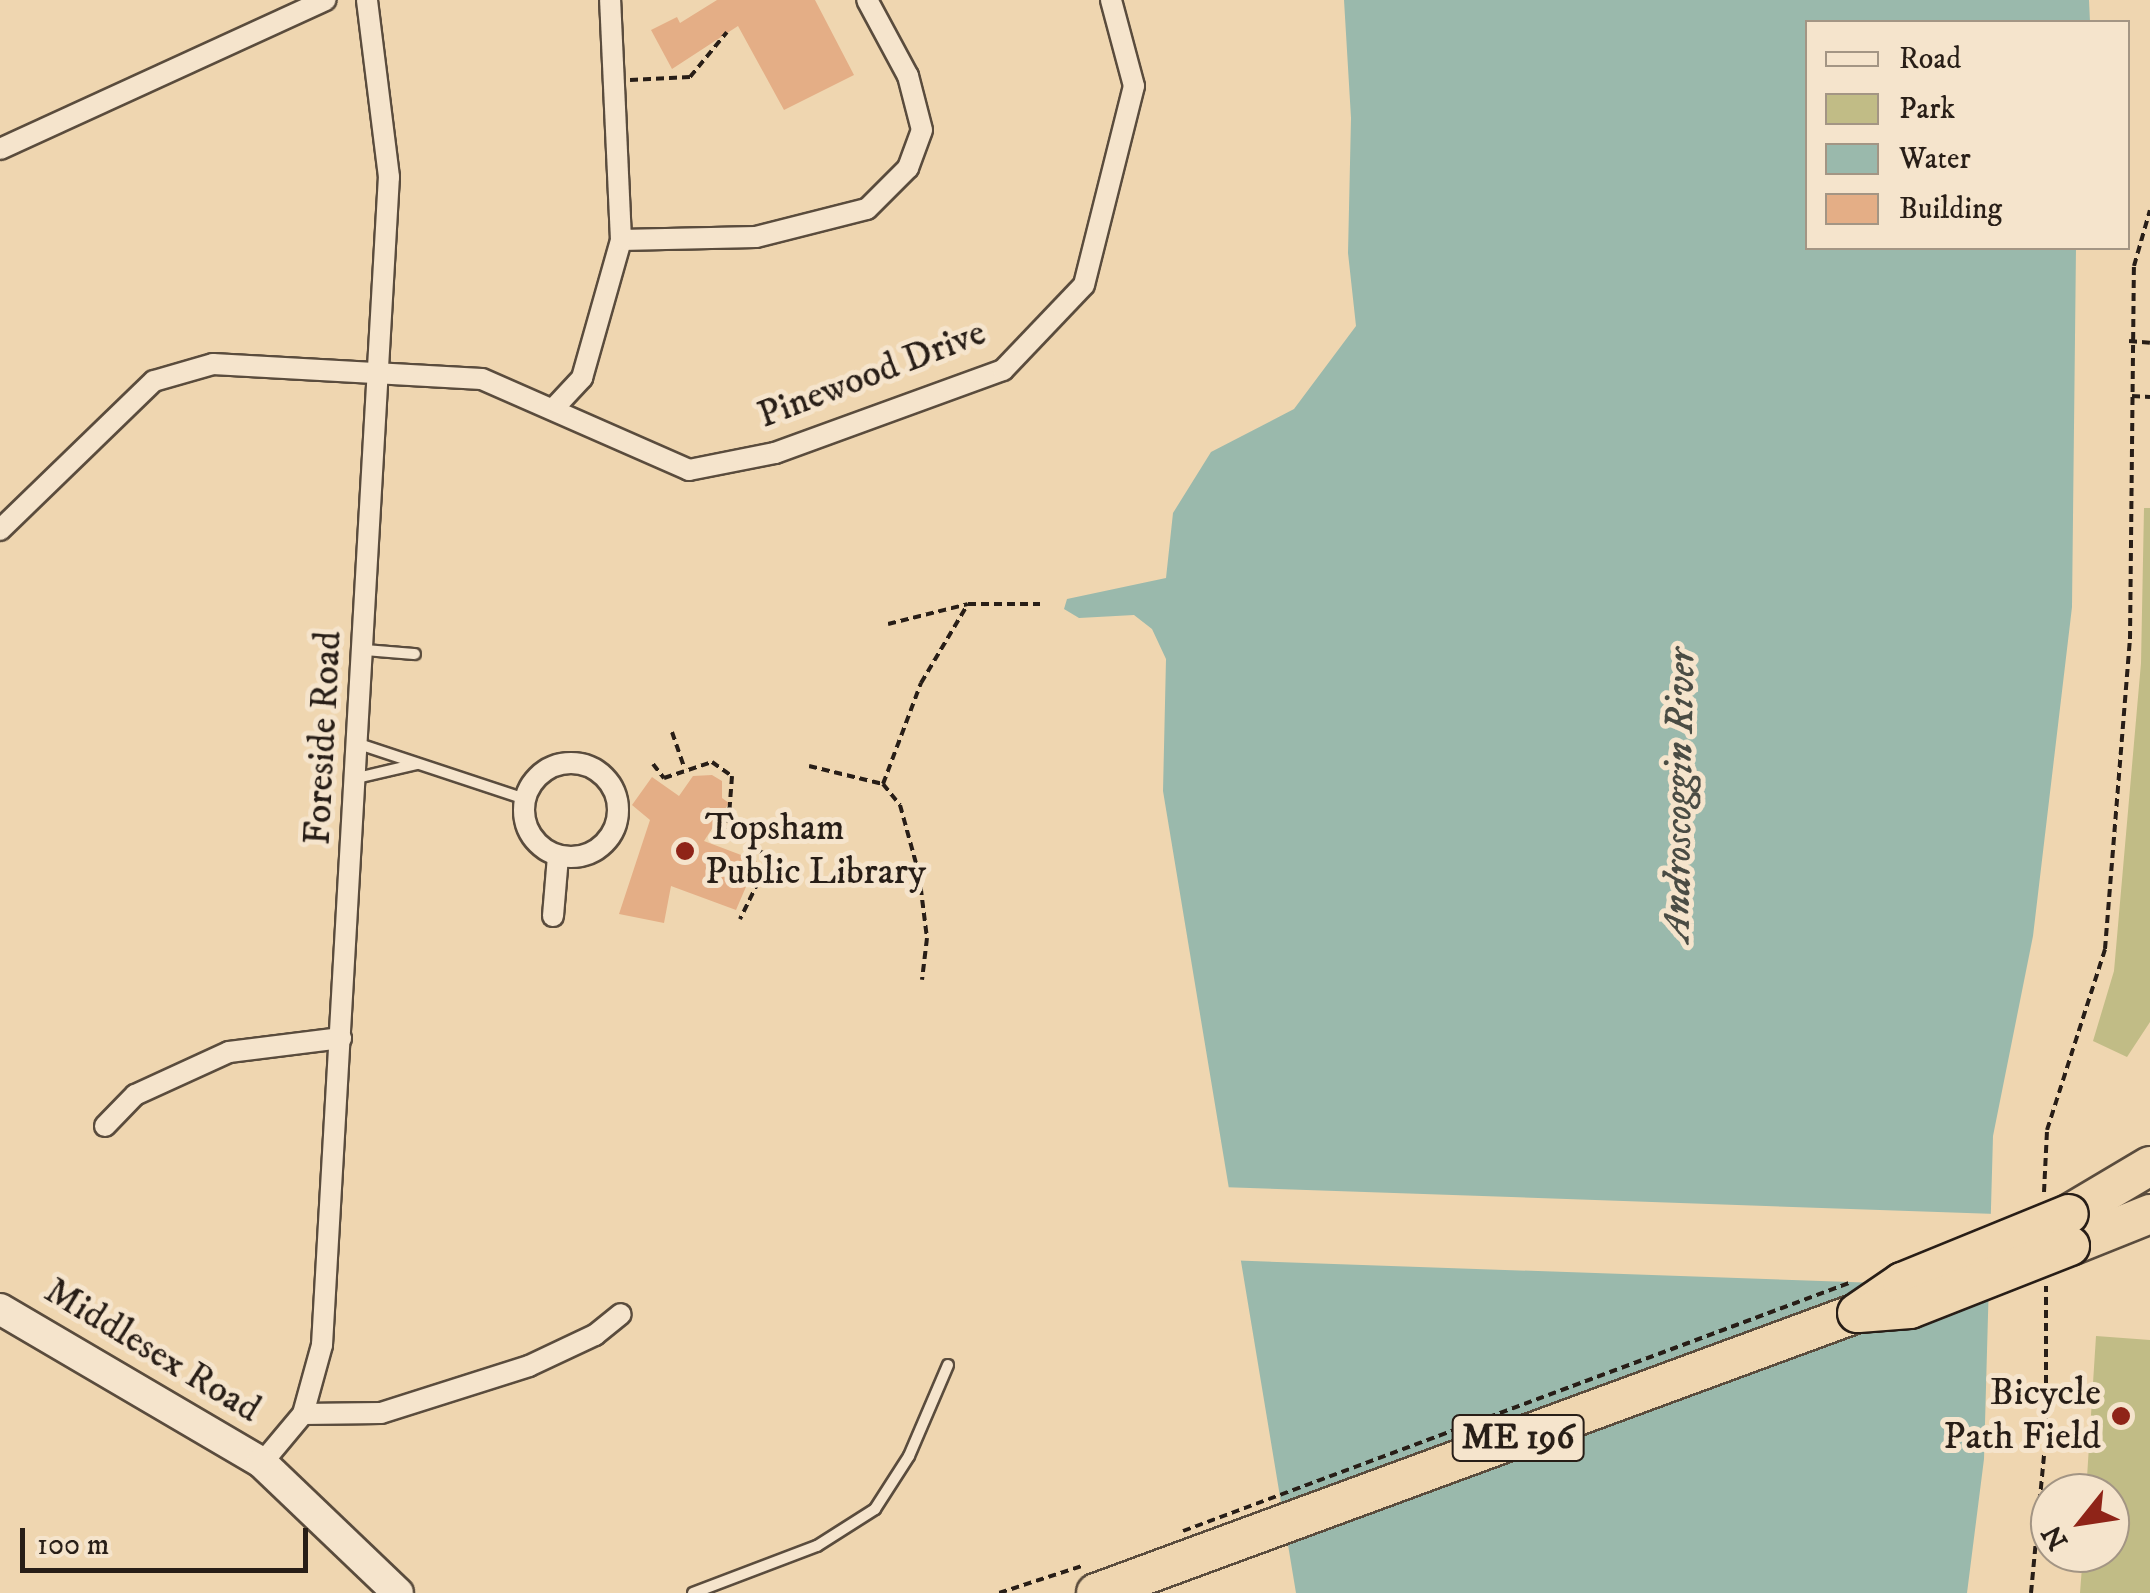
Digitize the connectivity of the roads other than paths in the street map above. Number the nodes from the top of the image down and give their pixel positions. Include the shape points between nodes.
1 (326, 0) edge
2 (367, 0) edge
3 (610, 0) edge
4 (867, 0) edge
5 (1111, 0) edge
6 (0, 149) edge
7 (620, 240) junction
8 (378, 371) junction
9 (555, 407) junction
10 (0, 530) edge
11 (364, 650) junction
12 (416, 654) dead end
13 (359, 744) junction
14 (418, 764) junction
15 (357, 778) junction
16 (524, 799) junction
17 (558, 856) junction
18 (553, 916) dead end
19 (341, 1038) junction
20 (105, 1126) dead end
21 (2150, 1166) edge
22 (2150, 1185) edge
23 (2150, 1214) edge
24 (2061, 1218) junction
25 (2150, 1228) edge
26 (0, 1309) edge
27 (621, 1314) dead end
28 (948, 1365) dead end
29 (303, 1414) junction
30 (262, 1463) junction
31 (398, 1593) edge
32 (693, 1593) edge
33 (1096, 1593) edge

1 - 6 street
2 - 8 street, Foreside Road via 390,176
3 - 7 street
4 - 7 street via 908,76 922,130 908,168 866,208 827,222 680,244
5 - 9 street, Pinewood Drive via 1134,86 1084,285 1002,370 775,453 689,470
7 - 9 street via 582,378
8 - 9 street, Pinewood Drive via 482,379
8 - 10 street, Pinewood Drive via 212,364 154,381
8 - 11 street, Foreside Road
11 - 12 lane
11 - 13 street, Foreside Road
13 - 14 lane
13 - 15 street, Foreside Road
14 - 15 lane
14 - 16 lane
15 - 19 street, Foreside Road
16 - 17 street via 534,840
16 - 17 street via 540,774 566,763 594,769 614,791 618,821 602,847 588,855
17 - 18 street
19 - 20 street via 229,1052 135,1095
19 - 29 street, Foreside Road via 322,1345
21 - 24 highway
22 - 24 highway via 2096,1214
23 - 24 highway
24 - 25 highway
24 - 33 highway, ME 196, bridge via 1910,1309 1857,1296 1181,1547
26 - 30 main road, Middlesex Road
27 - 29 street via 595,1335 530,1366 381,1414
28 - 32 lane via 896,1480 875,1509 817,1546
29 - 30 street, Foreside Road
30 - 31 main road, Middlesex Road

